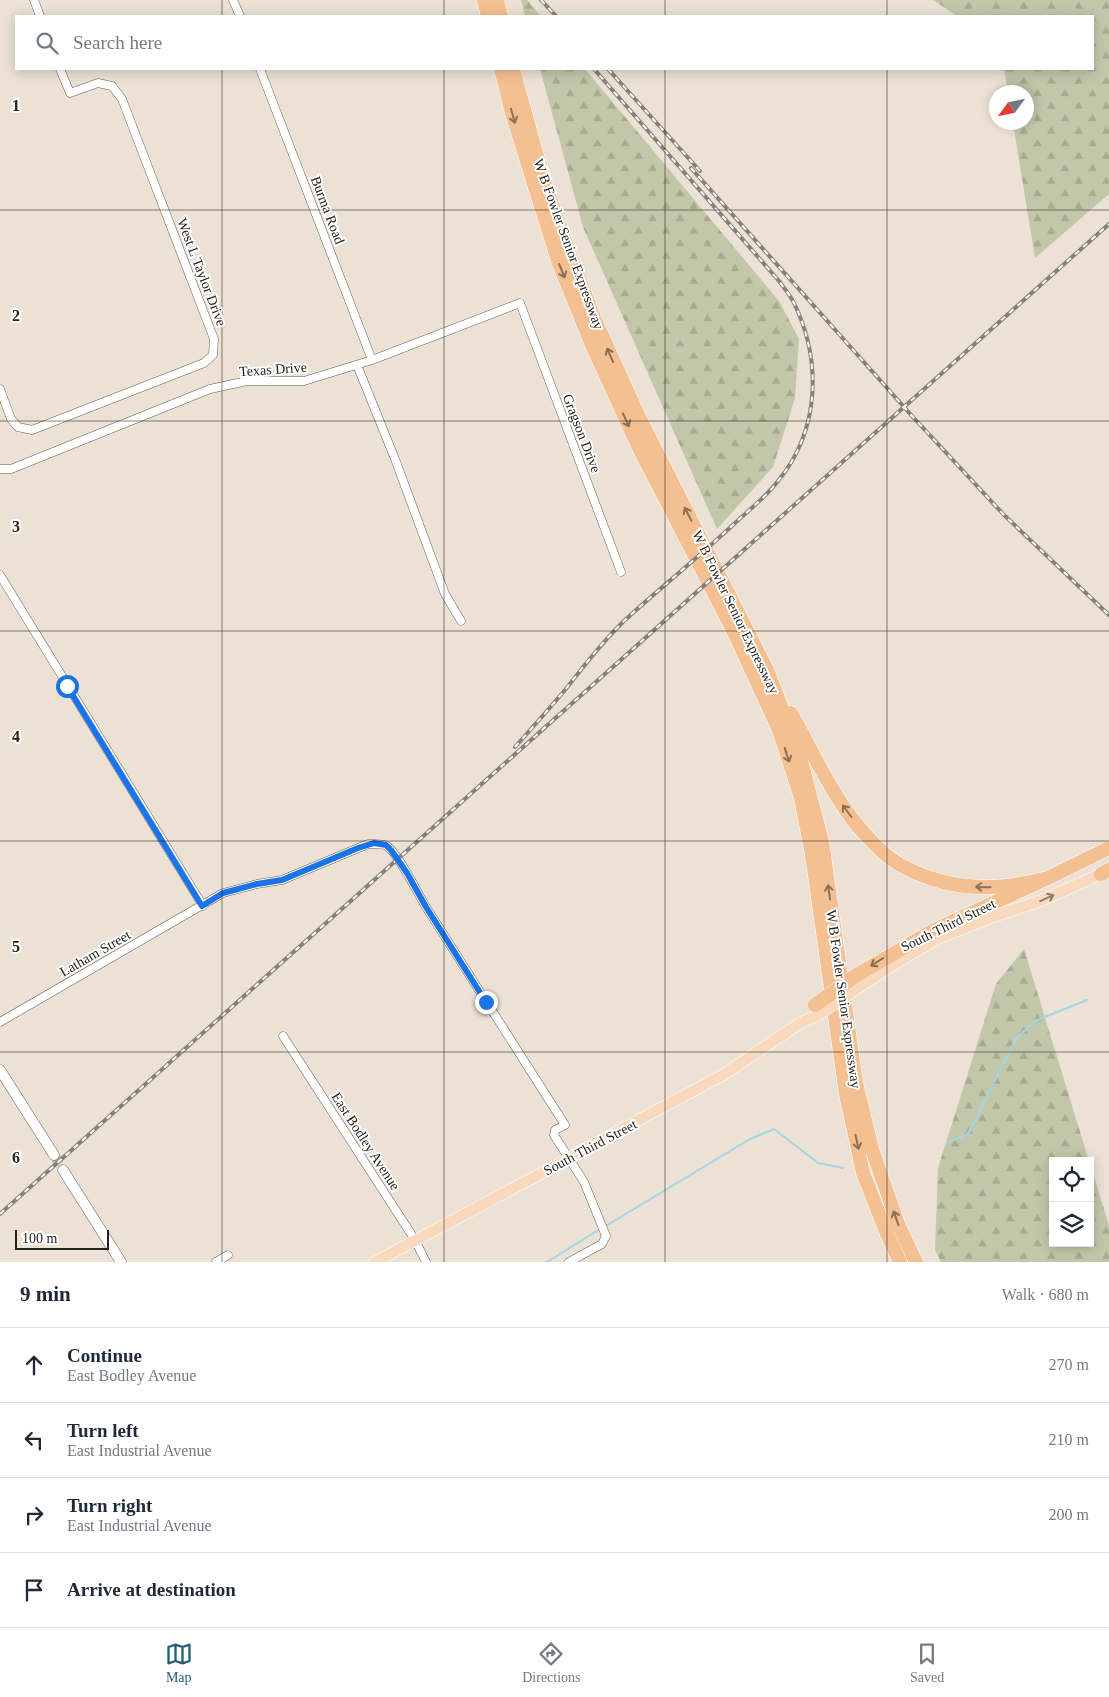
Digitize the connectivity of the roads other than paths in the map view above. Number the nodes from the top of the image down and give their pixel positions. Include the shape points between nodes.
1 (34, 0) edge
2 (233, 0) edge
3 (484, 0) edge
4 (497, 0) edge
5 (40, 15) edge
6 (240, 15) edge
7 (488, 15) edge
8 (501, 15) edge
9 (60, 70) edge
10 (260, 70) edge
11 (501, 70) edge
12 (513, 70) edge
13 (520, 303) joint
14 (372, 360) junction
15 (357, 365) junction
16 (0, 389) edge
17 (0, 469) edge
18 (622, 572) dead end
19 (0, 576) edge
20 (461, 621) dead end
21 (768, 672) junction
22 (1109, 848) edge
23 (1105, 872) edge
24 (1048, 878) junction
25 (202, 906) junction
26 (858, 981) junction
27 (816, 1010) joint
28 (0, 1022) edge
29 (282, 1036) dead end
30 (0, 1070) edge
31 (54, 1155) tunnel mouth
32 (64, 1170) tunnel mouth
33 (415, 1240) junction
34 (228, 1255) dead end
35 (121, 1262) edge
36 (216, 1262) edge
37 (375, 1262) edge
38 (426, 1262) edge
39 (569, 1262) edge
40 (900, 1262) edge
41 (916, 1262) edge

1 - 5 street
2 - 6 street
3 - 7 highway
4 - 8 highway
9 - 16 street, West L Taylor Drive via 70,93 98,83 112,86 122,99 214,339 213,356 204,363 32,430 18,427 11,419
10 - 14 street, Burma Road
11 -> 40 highway, W B Fowler Senior Expressway via 558,261 592,345 639,448 733,630 779,730 802,798 846,1094 864,1173
21 -> 12 highway, W B Fowler Senior Expressway via 638,415 595,320 554,209
13 - 14 street, Texas Drive
13 - 18 street, Gragson Drive
14 - 15 street, Texas Drive
15 - 17 street, Texas Drive via 304,381 247,381 210,390 11,469
15 - 20 street via 445,594
19 - 25 street
24 -> 21 highway via 1018,885 961,886 923,876 896,863 864,833 841,803
41 -> 21 highway, W B Fowler Senior Expressway via 898,1224 870,1139 856,1083 822,841 800,757
22 - 24 highway, South Third Street
26 -> 23 main road, South Third Street via 938,939 1040,901
24 -> 26 highway, South Third Street via 932,930
25 - 28 street, Latham Street
25 - 39 street, Latham Street via 223,893 282,880 358,848 374,843 386,845 407,873 565,1124 555,1130 554,1135 584,1182 606,1236 602,1244
26 - 27 highway, South Third Street, bridge
27 - 33 main road, South Third Street, bridge via 723,1075
29 - 33 street, East Bodley Avenue
30 - 31 main road
32 - 35 main road
33 - 37 main road, South Third Street
33 - 38 street, East Bodley Avenue
34 - 36 street

